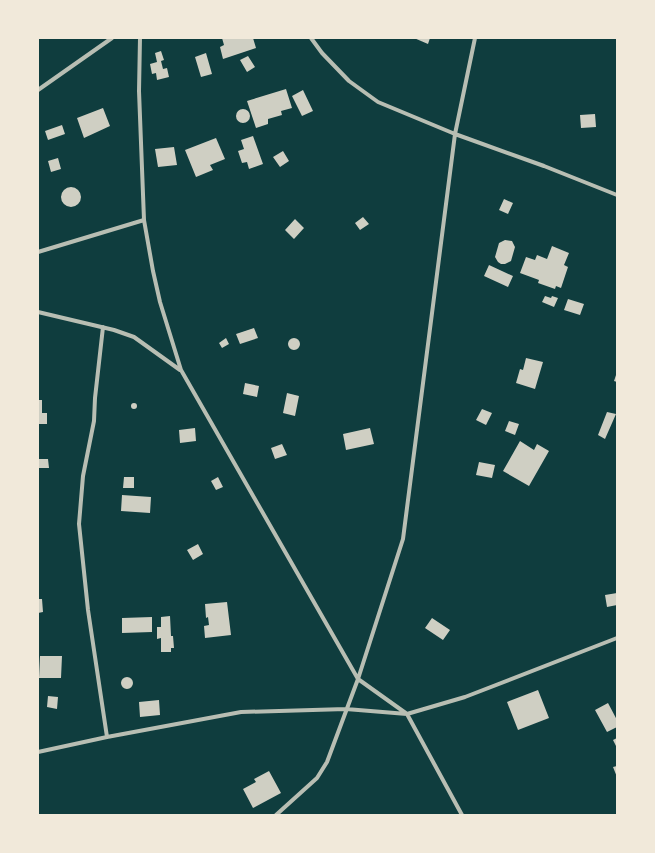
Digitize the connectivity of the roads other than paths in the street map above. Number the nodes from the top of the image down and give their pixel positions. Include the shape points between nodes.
1 (112, 38) edge
2 (140, 38) edge
3 (311, 38) edge
4 (475, 38) edge
5 (38, 90) edge
6 (455, 134) junction
7 (617, 195) edge
8 (144, 220) junction
9 (38, 252) edge
10 (38, 312) edge
11 (103, 327) junction
12 (181, 370) junction
13 (617, 638) edge
14 (358, 679) junction
15 (346, 709) junction
16 (407, 714) junction
17 (107, 737) junction
18 (38, 752) edge
19 (276, 815) edge
20 (462, 815) edge

1 - 5 street
2 - 8 street via 139,91
3 - 6 street via 349,81 378,102
4 - 6 street
6 - 7 street
6 - 14 street via 403,539
8 - 9 street
8 - 12 street via 154,278
10 - 11 street
11 - 12 street via 134,337
11 - 17 street via 94,421 83,476 79,524 88,610
12 - 14 street
13 - 16 street via 465,697
14 - 15 street
14 - 16 street
15 - 16 street
15 - 17 street via 241,712
15 - 19 street via 327,762 317,778
16 - 20 street
17 - 18 street

